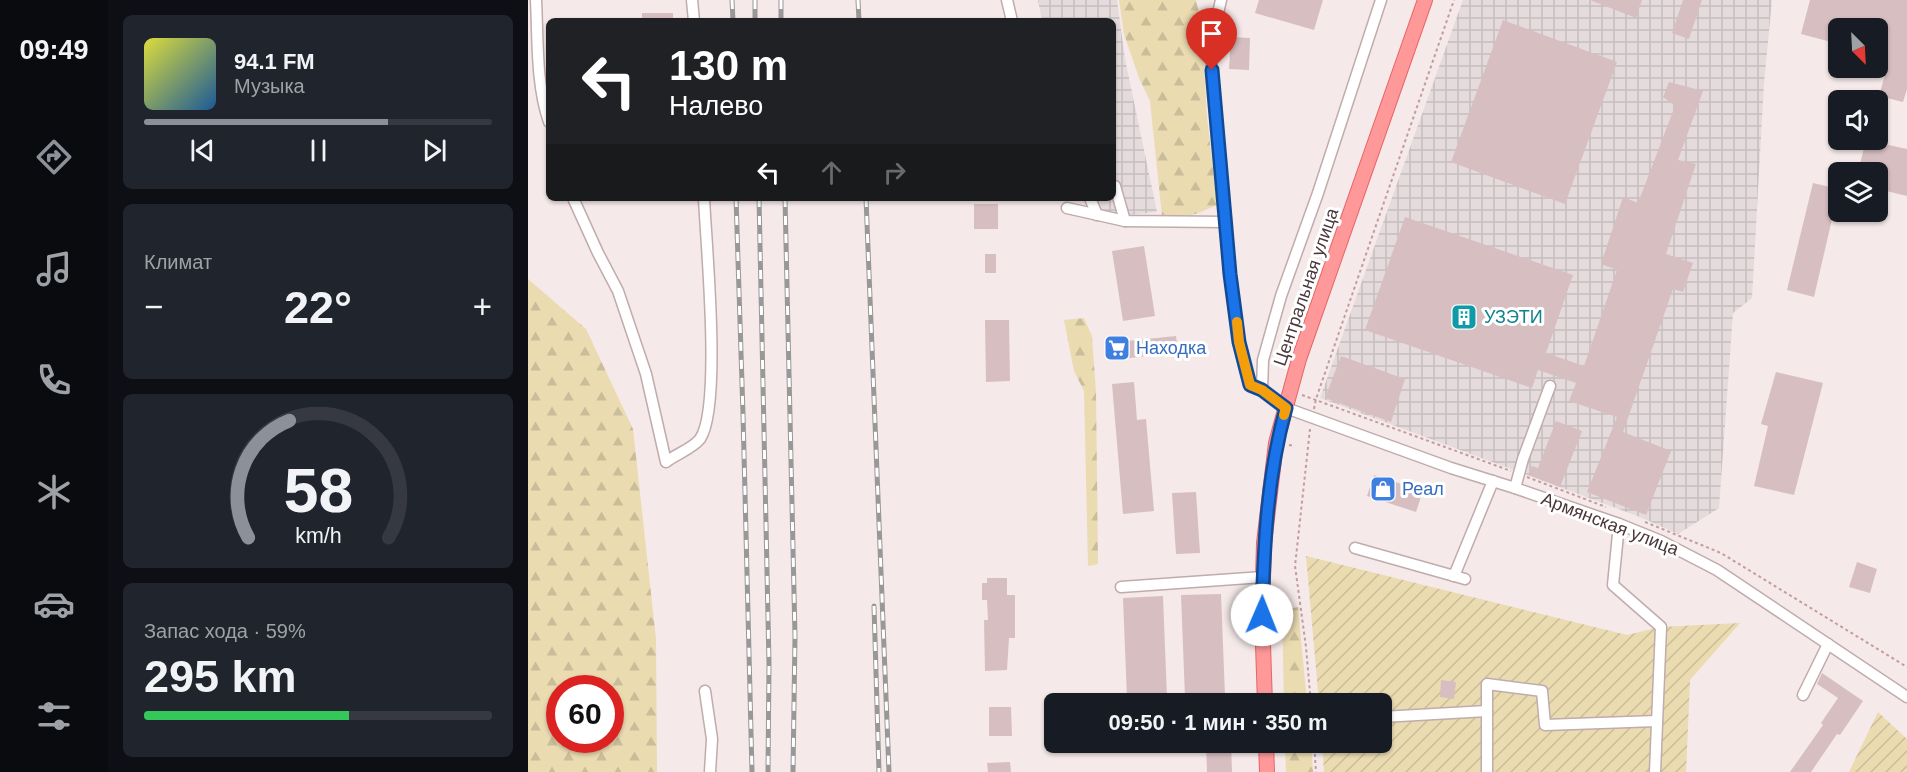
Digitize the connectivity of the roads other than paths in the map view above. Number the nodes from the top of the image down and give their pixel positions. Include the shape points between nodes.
1 (536, 0) edge
2 (692, 0) edge
3 (1007, 0) edge
4 (1221, 0) edge
5 (1381, 0) edge
6 (1425, 0) edge
7 (694, 18) edge
8 (1011, 18) edge
9 (534, 71) edge
10 (546, 114) edge
11 (1116, 190) edge
12 (574, 201) edge
13 (704, 201) edge
14 (1091, 201) edge
15 (1067, 208) dead end
16 (1097, 215) junction
17 (1125, 221) junction
18 (1226, 222) junction
19 (1550, 386) dead end
20 (1262, 390) junction
21 (1286, 408) junction
22 (1493, 481) junction
23 (1515, 488) junction
24 (1619, 524) junction
25 (1355, 548) dead end
26 (1263, 577) junction
27 (1121, 587) dead end
28 (1828, 644) junction
29 (705, 691) dead end
30 (1265, 693) edge
31 (1803, 695) dead end
32 (1907, 697) edge
33 (1487, 711) junction
34 (1392, 716) edge
35 (1657, 721) junction
36 (1266, 753) edge
37 (710, 772) edge
38 (1267, 772) edge
39 (1487, 772) edge
40 (1655, 772) edge

1 - 9 street
2 - 7 street
3 - 8 street
4 - 18 street via 1210,48
5 - 20 street via 1281,296 1263,360
6 - 21 main road, Центральная улица via 1299,359
9 - 10 street
11 - 17 street
12 - 13 street via 618,291 646,374 666,462 699,440 710,405
14 - 16 street
15 - 16 street
16 - 17 street
17 - 18 street
18 - 20 street, Армянская улица via 1239,342 1250,385
19 - 23 street
20 - 21 street, Армянская улица
21 - 22 street, Армянская улица
21 - 26 main road, Центральная улица via 1269,489
22 - 23 street, Армянская улица
22 - 25 street via 1459,577
23 - 24 street, Армянская улица
24 - 28 street, Армянская улица via 1717,570
24 - 35 street via 1613,585 1661,627
26 - 27 street
26 - 30 main road, Центральная улица
28 - 31 street
28 - 32 street, Армянская улица
29 - 37 street via 712,739
33 - 34 street
33 - 35 street via 1487,684 1542,691 1545,725
33 - 39 street
35 - 40 street
36 - 38 main road

